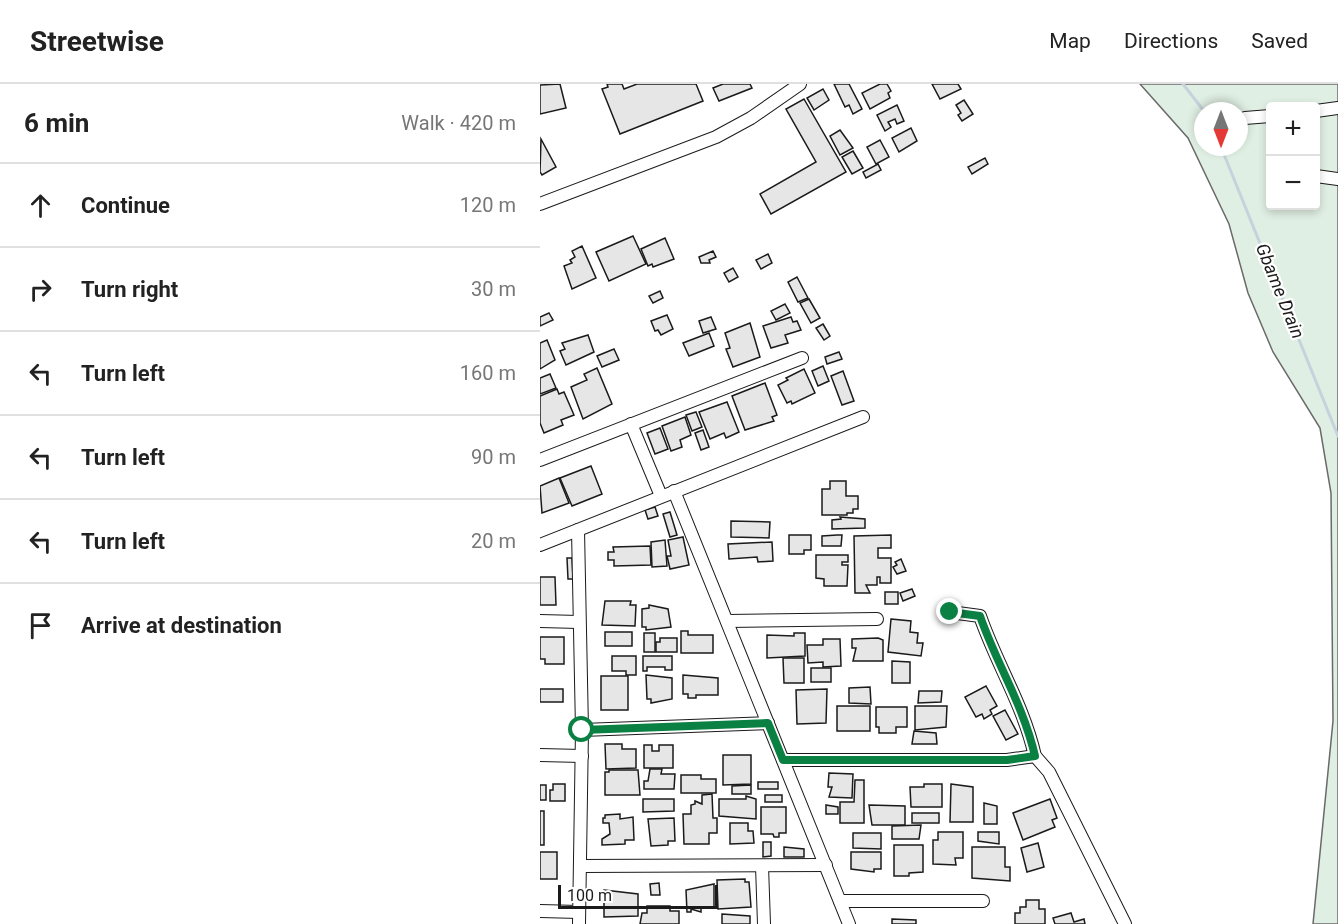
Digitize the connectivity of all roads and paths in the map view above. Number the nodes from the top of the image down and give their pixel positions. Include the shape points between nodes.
1 (800, 84) edge
2 (1338, 108) edge
3 (1320, 110) edge
4 (1266, 116) edge
5 (1248, 118) edge
6 (1320, 177) edge
7 (1338, 179) edge
8 (540, 204) edge
9 (802, 358) dead end
10 (862, 417) dead end
11 (631, 424) junction
12 (540, 460) edge
13 (674, 491) junction
14 (661, 496) junction
15 (578, 530) junction
16 (540, 545) edge
17 (950, 612) dead end
18 (877, 619) dead end
19 (540, 621) edge
20 (727, 621) junction
21 (579, 622) junction
22 (768, 723) junction
23 (582, 730) junction
24 (540, 755) edge
25 (582, 756) junction
26 (1035, 756) junction
27 (783, 760) junction
28 (580, 866) junction
29 (762, 866) junction
30 (826, 866) junction
31 (840, 901) junction
32 (983, 902) dead end
33 (540, 911) edge
34 (579, 918) edge
35 (764, 924) edge
36 (849, 924) edge
37 (1125, 924) edge

1 - 8 street via 716,137
2 - 3 street
4 - 5 street
6 - 7 street
9 - 11 street
10 - 13 street
11 - 12 street
11 - 14 street
13 - 14 street
13 - 20 street
14 - 15 street
15 - 16 street
15 - 21 street
17 - 26 street via 980,616 1027,722
18 - 20 street
19 - 21 street
20 - 22 street
21 - 23 street
22 - 23 street
22 - 27 street
23 - 25 street
24 - 25 street
25 - 28 street
26 - 27 street via 1007,760
26 - 37 street via 1049,772
27 - 30 street
28 - 29 street
28 - 34 street
29 - 30 street
29 - 35 street
30 - 31 street
31 - 32 street
31 - 36 street
33 - 34 street

